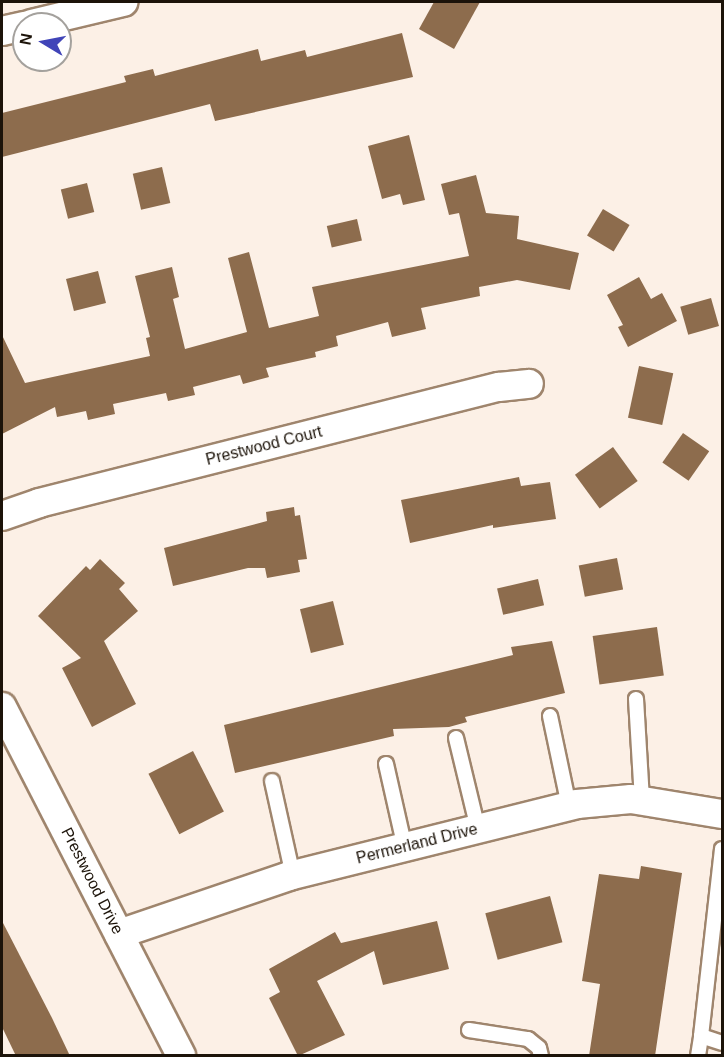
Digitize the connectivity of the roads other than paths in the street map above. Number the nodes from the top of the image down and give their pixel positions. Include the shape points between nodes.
1 (123, 2) edge
2 (72, 14) edge
3 (529, 384) dead end
4 (2, 516) edge
5 (636, 699) dead end
6 (2, 707) edge
7 (550, 716) dead end
8 (456, 738) dead end
9 (386, 764) dead end
10 (272, 780) dead end
11 (642, 800) junction
12 (569, 806) junction
13 (723, 814) edge
14 (478, 829) junction
15 (405, 848) junction
16 (723, 849) edge
17 (293, 876) junction
18 (119, 934) junction
19 (469, 1030) dead end
20 (701, 1036) junction
21 (723, 1043) edge
22 (181, 1056) edge
23 (541, 1056) edge
24 (698, 1056) edge

1 - 2 street
3 - 4 street, Prestwood Court via 499,387 73,494
5 - 11 lane
6 - 18 street, Prestwood Drive
7 - 12 lane
8 - 14 lane
9 - 15 lane
10 - 17 lane
11 - 12 street, Permerland Drive
11 - 13 street, Permerland Drive
12 - 14 street, Permerland Drive
14 - 15 street, Permerland Drive
15 - 17 street, Permerland Drive
16 - 20 lane
17 - 18 street, Permerland Drive via 204,902
18 - 22 street, Prestwood Drive
19 - 23 lane via 528,1039 539,1048
20 - 21 lane
20 - 24 lane

